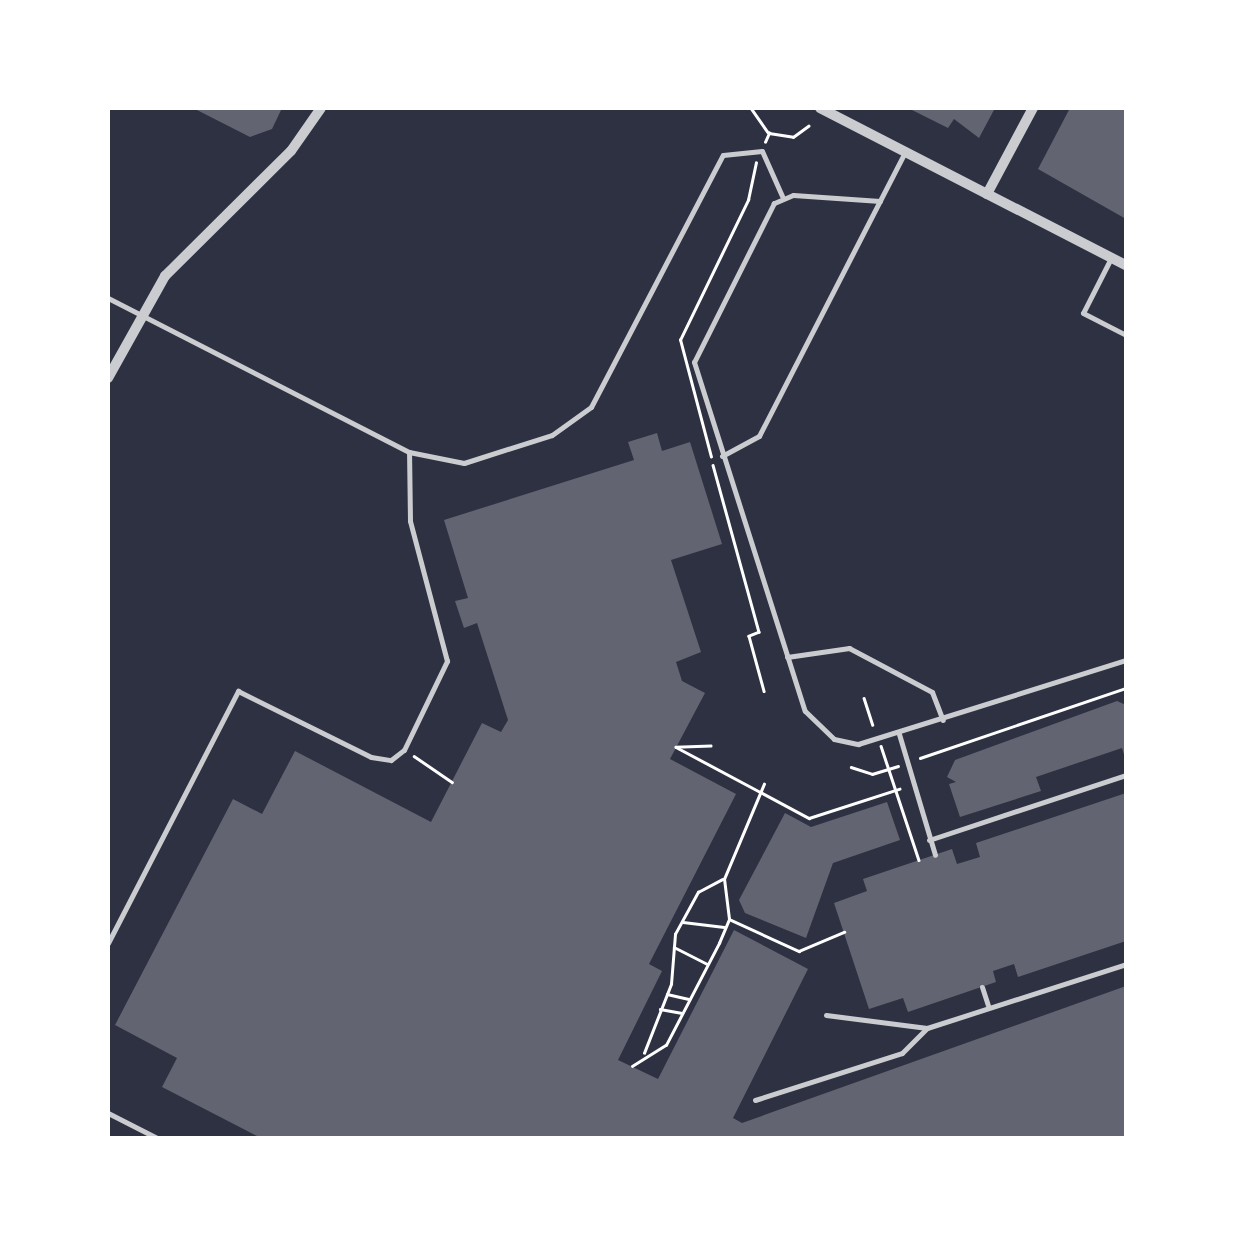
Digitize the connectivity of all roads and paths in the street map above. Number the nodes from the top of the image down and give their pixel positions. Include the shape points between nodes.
1 (320, 108) edge
2 (751, 108) edge
3 (820, 108) edge
4 (1033, 108) edge
5 (808, 126) dead end
6 (769, 133) junction
7 (762, 151) junction
8 (905, 152) junction
9 (987, 194) junction
10 (782, 196) junction
11 (880, 200) junction
12 (1112, 258) junction
13 (1126, 265) edge
14 (108, 298) edge
15 (140, 314) junction
16 (1126, 335) edge
17 (108, 378) edge
18 (409, 452) junction
19 (722, 456) junction
20 (786, 657) junction
21 (1126, 660) edge
22 (1126, 688) edge
23 (764, 690) dead end
24 (864, 698) dead end
25 (943, 720) junction
26 (899, 734) junction
27 (878, 740) junction
28 (711, 746) dead end
29 (404, 750) junction
30 (906, 763) junction
31 (852, 767) dead end
32 (892, 768) junction
33 (1126, 775) edge
34 (452, 782) dead end
35 (764, 784) dead end
36 (899, 790) junction
37 (759, 792) junction
38 (929, 840) junction
39 (935, 855) dead end
40 (919, 860) dead end
41 (724, 879) junction
42 (730, 919) junction
43 (681, 922) junction
44 (726, 928) junction
45 (844, 932) dead end
46 (108, 943) edge
47 (672, 946) junction
48 (708, 964) junction
49 (1126, 964) edge
50 (982, 987) dead end
51 (666, 994) junction
52 (692, 1000) junction
53 (988, 1005) junction
54 (658, 1008) junction
55 (685, 1013) junction
56 (826, 1016) dead end
57 (928, 1028) junction
58 (644, 1056) junction
59 (632, 1066) dead end
60 (755, 1100) dead end
61 (108, 1113) edge
62 (156, 1138) edge

1 - 15 street via 290,151 193,242
2 - 6 path
3 - 8 street
4 - 9 street
5 - 6 path via 793,137
6 - 7 path
7 - 10 lane
7 - 18 lane via 731,148 717,162 578,420 464,462
7 - 23 path via 680,356 741,553
8 - 9 street
8 - 11 lane
9 - 12 street
10 - 11 lane
10 - 19 lane via 696,354
11 - 19 lane via 759,436
12 - 13 street
12 - 16 lane via 1083,313
14 - 15 lane
15 - 17 street
15 - 18 lane
18 - 29 lane via 410,521 447,648
19 - 20 lane
20 - 25 lane via 849,648 932,692
20 - 27 lane via 812,721 848,743
21 - 25 lane
22 - 30 path
24 - 27 path
25 - 26 lane
26 - 27 lane
26 - 30 lane
27 - 32 path
28 - 37 path via 676,747
29 - 34 path
29 - 46 lane via 391,760 371,757 238,691
30 - 32 path
30 - 38 lane
31 - 32 path
32 - 36 path
33 - 38 lane
35 - 37 path
36 - 37 path via 809,818
36 - 40 path
37 - 41 path
38 - 39 lane
41 - 42 path
41 - 43 path via 698,892
42 - 44 path
42 - 45 path via 799,952
43 - 44 path
43 - 47 path
44 - 48 path
47 - 48 path
47 - 51 path
48 - 52 path
49 - 53 lane
50 - 53 lane
51 - 52 path
51 - 54 path
52 - 55 path
53 - 57 lane
54 - 55 path
54 - 58 path
55 - 58 path via 666,1045
56 - 57 lane
57 - 60 lane via 902,1052
58 - 59 path
61 - 62 lane

